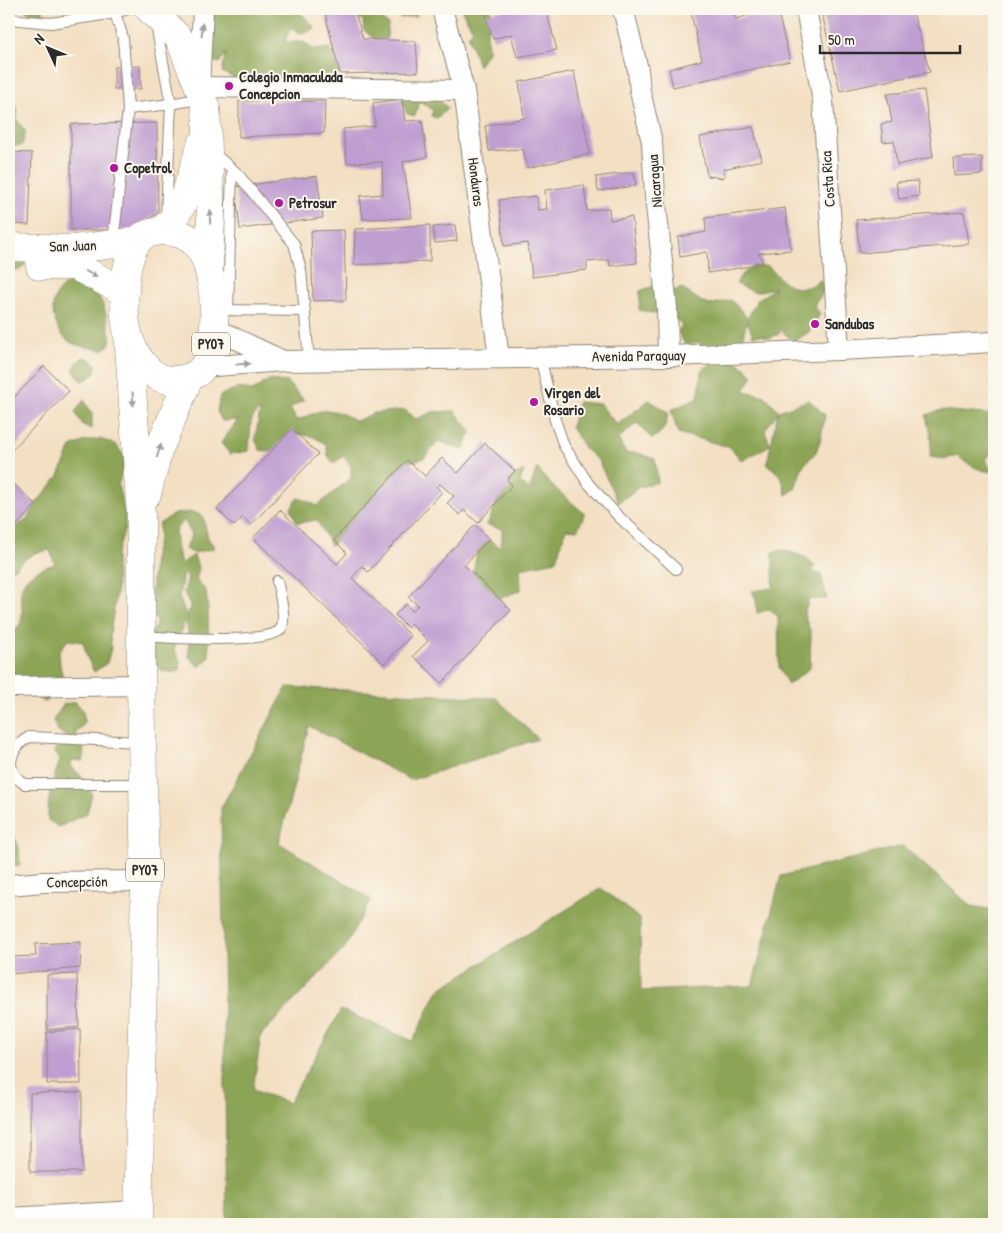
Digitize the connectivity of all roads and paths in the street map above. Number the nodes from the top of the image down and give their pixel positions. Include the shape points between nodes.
1 (203, 9) edge
2 (442, 9) edge
3 (623, 9) edge
4 (806, 9) edge
5 (144, 10) edge
6 (115, 14) junction
7 (9, 19) edge
8 (464, 90) junction
9 (201, 92) junction
10 (171, 104) junction
11 (128, 109) junction
12 (207, 138) junction
13 (232, 169) junction
14 (144, 236) junction
15 (9, 247) edge
16 (209, 265) junction
17 (9, 266) edge
18 (125, 292) junction
19 (305, 312) junction
20 (219, 316) junction
21 (128, 333) junction
22 (994, 342) edge
23 (839, 350) junction
24 (668, 356) junction
25 (540, 357) junction
26 (499, 358) junction
27 (309, 360) junction
28 (283, 361) junction
29 (196, 372) junction
30 (141, 515) junction
31 (676, 569) dead end
32 (277, 581) dead end
33 (141, 636) junction
34 (141, 685) junction
35 (9, 687) edge
36 (142, 742) junction
37 (144, 784) junction
38 (146, 881) junction
39 (9, 885) edge
40 (138, 1217) edge
41 (9, 1218) edge

9 -> 1 street
2 - 8 street, Honduras
3 - 24 street, Nicaragua via 652,142 667,308
4 - 23 street, Costa Rica via 823,101
5 - 6 lane
5 - 9 main road, PY07 via 178,38
5 - 10 lane
6 - 7 lane via 51,22
6 - 11 lane via 123,38
8 - 9 street
8 - 26 street, Honduras
9 - 10 lane
9 - 12 main road, PY07 via 206,108
10 - 11 lane
10 - 14 lane
11 - 14 lane
12 - 13 lane
12 - 14 main road, PY07 via 183,203 174,218
16 -> 12 main road, PY07 via 211,217
13 - 19 lane via 294,244 301,270
13 - 20 lane
14 - 15 main road, San Juan via 74,249
14 - 16 main road, PY07 via 173,231 192,241
14 - 18 main road, PY07 via 130,255
16 - 20 main road, PY07
17 -> 18 main road, San Juan via 75,266
18 - 21 main road, PY07
19 - 20 lane
19 - 27 lane
20 - 28 street
20 - 29 main road, PY07 via 210,352
21 - 29 main road, PY07 via 145,367 154,374 174,380
21 -> 30 main road, PY07
22 - 23 street, Avenida Paraguay
23 - 24 street, Avenida Paraguay
24 - 25 street, Avenida Paraguay
25 - 26 street, Avenida Paraguay
25 - 31 lane via 564,446 588,483 618,516
26 - 27 street, Avenida Paraguay
27 - 28 street, Avenida Paraguay
29 -> 28 street, Avenida Paraguay
30 -> 29 main road, PY07 via 159,449
30 - 33 main road, PY07
32 - 33 lane via 284,619 281,629 270,636 201,640
33 - 34 main road, PY07
34 - 35 street
34 - 36 main road, PY07
36 - 37 main road, PY07
36 - 37 lane via 29,737 13,750 11,772 25,784
37 - 38 main road, PY07
38 - 39 street, Concepción
38 - 40 main road, PY07
40 - 41 street

